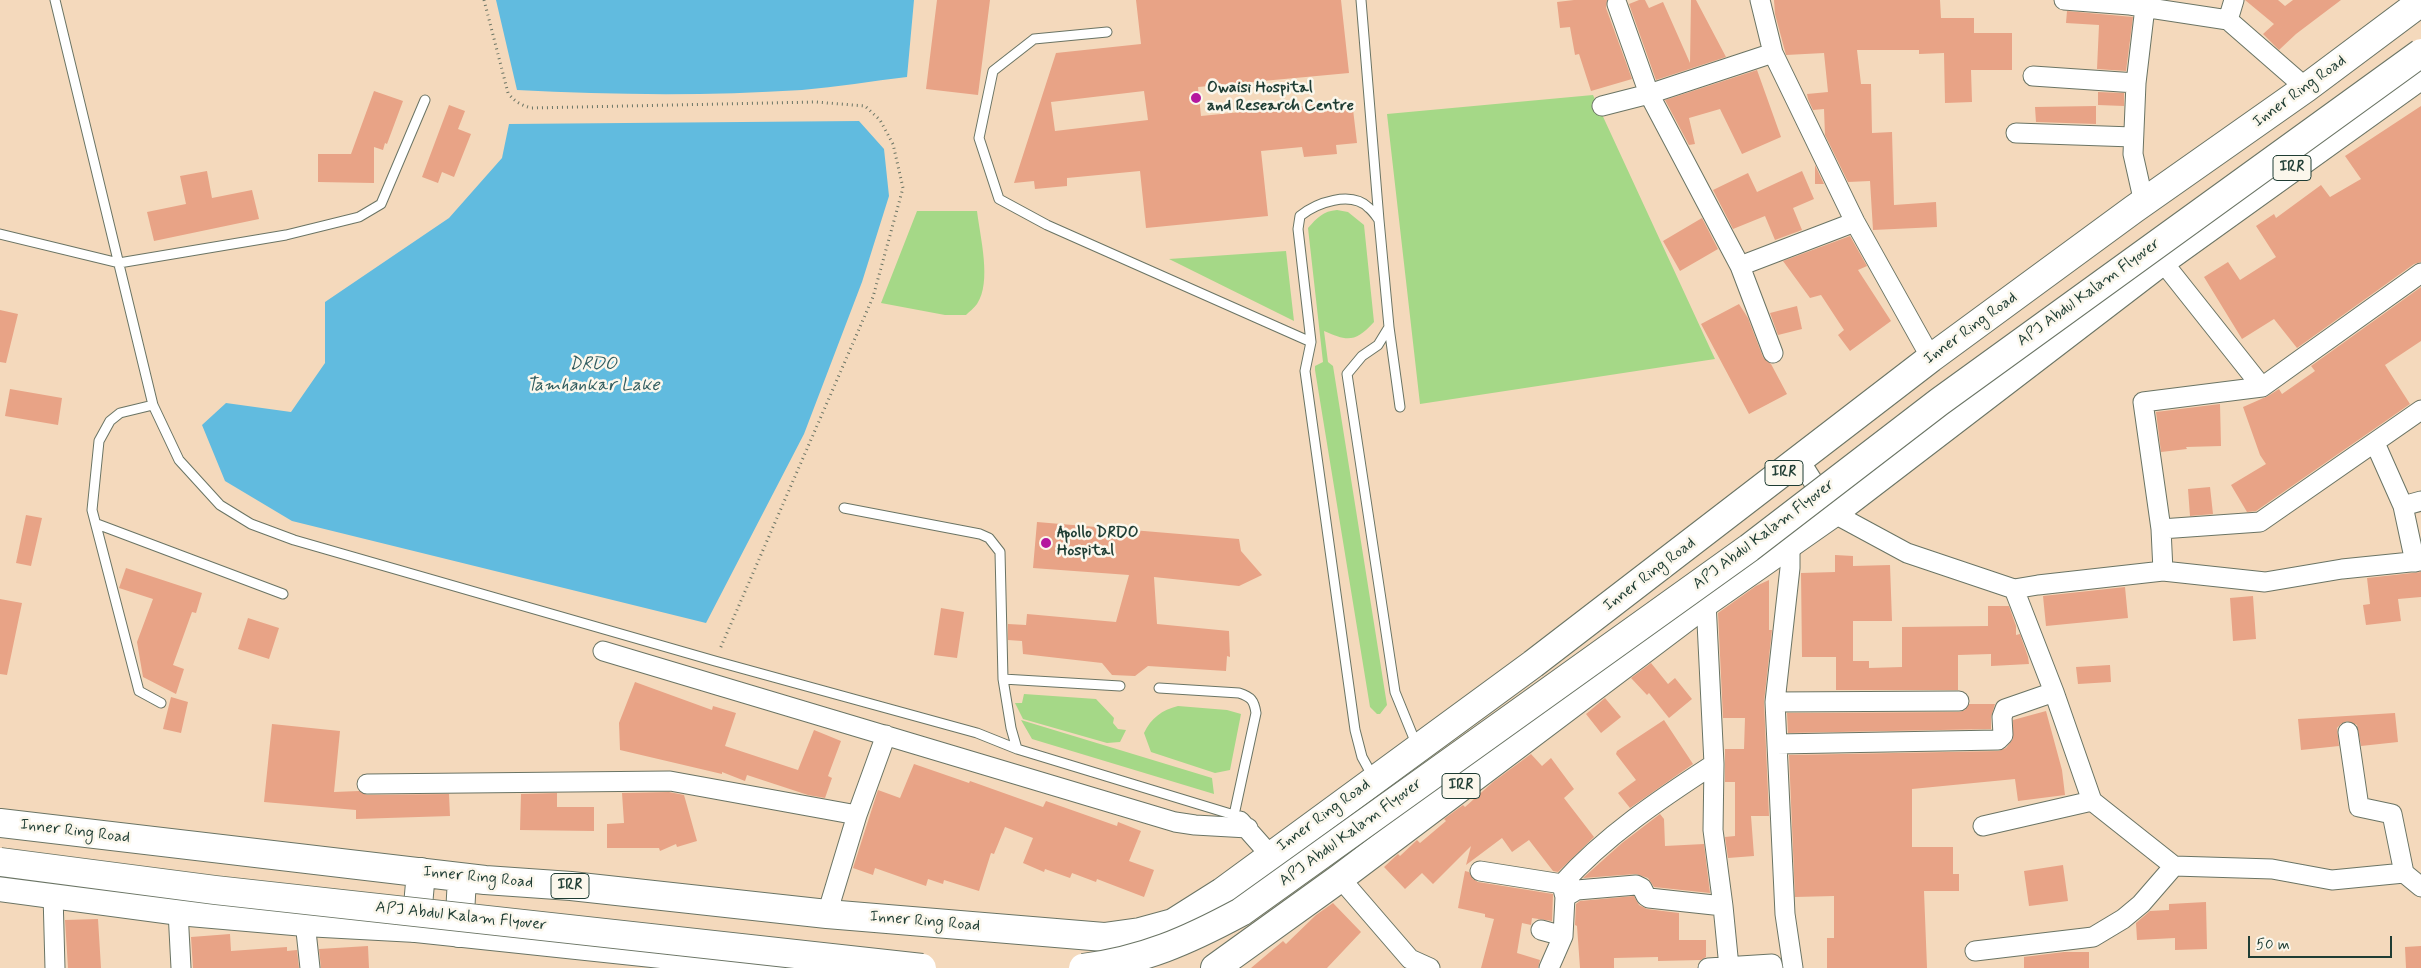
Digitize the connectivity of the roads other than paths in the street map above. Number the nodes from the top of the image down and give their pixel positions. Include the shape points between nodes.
1 (55, 0) edge
2 (1361, 0) edge
3 (1760, 0) edge
4 (2064, 0) edge
5 (2234, 0) edge
6 (2421, 2) edge
7 (1617, 4) dead end
8 (2135, 4) edge
9 (2228, 20) junction
10 (1107, 32) dead end
11 (1773, 53) junction
12 (2421, 53) edge
13 (2421, 75) edge
14 (2033, 76) dead end
15 (2136, 83) junction
16 (2306, 88) junction
17 (1649, 94) junction
18 (425, 100) dead end
19 (1602, 106) dead end
20 (2016, 133) dead end
21 (2133, 138) junction
22 (2144, 203) junction
23 (1379, 220) junction
24 (1854, 222) junction
25 (0, 234) edge
26 (2162, 261) junction
27 (119, 263) junction
28 (1740, 266) junction
29 (2421, 273) edge
30 (1389, 327) junction
31 (1311, 342) junction
32 (1773, 353) dead end
33 (1931, 358) junction
34 (2262, 387) junction
35 (153, 405) junction
36 (1400, 407) dead end
37 (2421, 410) edge
38 (2375, 443) junction
39 (1800, 461) junction
40 (2412, 503) edge
41 (844, 508) dead end
42 (1833, 513) junction
43 (97, 524) junction
44 (2161, 529) junction
45 (1790, 542) junction
46 (2418, 561) edge
47 (2163, 571) junction
48 (2014, 589) junction
49 (283, 594) dead end
50 (1706, 602) junction
51 (603, 650) dead end
52 (1003, 679) junction
53 (1120, 686) dead end
54 (1159, 688) dead end
55 (2054, 692) junction
56 (1959, 701) dead end
57 (1775, 702) junction
58 (162, 703) dead end
59 (2348, 732) dead end
60 (886, 736) junction
61 (1777, 744) junction
62 (1418, 747) junction
63 (1016, 749) junction
64 (1714, 764) junction
65 (1374, 780) junction
66 (367, 784) dead end
67 (2092, 801) junction
68 (857, 815) junction
69 (1234, 815) junction
70 (0, 823) edge
71 (1984, 826) dead end
72 (1248, 828) junction
73 (1270, 856) junction
74 (0, 862) edge
75 (2174, 866) junction
76 (1480, 870) dead end
77 (422, 872) junction
78 (2404, 873) junction
79 (462, 878) junction
80 (1340, 878) junction
81 (0, 887) edge
82 (2421, 887) edge
83 (1564, 890) junction
84 (53, 894) junction
85 (1723, 906) junction
86 (178, 911) junction
87 (827, 914) junction
88 (305, 922) junction
89 (416, 928) junction
90 (1541, 930) dead end
91 (1140, 932) junction
92 (459, 933) junction
93 (1563, 936) junction
94 (1975, 951) dead end
95 (1409, 964) edge
96 (1729, 967) edge
97 (55, 968) edge
98 (181, 968) edge
99 (310, 968) edge
100 (793, 968) edge
101 (922, 968) edge
102 (1083, 968) edge
103 (1125, 968) edge
104 (1215, 968) edge
105 (1430, 968) edge
106 (1549, 968) edge
107 (1708, 968) edge
108 (1773, 968) edge
109 (1793, 968) edge

1 - 27 lane
2 - 23 lane
3 - 11 street
4 - 8 street
5 - 9 street
6 - 16 main road, Inner Ring Road / IRR
7 - 17 street
8 - 9 street
8 - 15 street
9 - 16 street
10 - 31 lane via 1034,39 993,71 979,138 999,199 1047,225
11 - 17 street
11 - 24 street
12 - 102 main road, APJ Abdul Kalam Flyover, bridge via 1938,402 1749,548 1241,912 1154,954
13 - 26 main road, IRR
14 - 15 street
15 - 21 street
16 - 22 main road, Inner Ring Road / IRR
17 - 19 street
17 - 28 street
18 - 27 lane via 381,204 359,217 286,235
20 - 21 street
21 - 22 street via 2133,154
22 - 33 main road, Inner Ring Road / IRR
23 - 30 lane
23 - 31 lane via 1368,206 1343,200 1325,201 1300,216 1298,228
24 - 28 street
24 - 33 street
25 - 27 lane
26 - 34 street
26 - 42 main road, IRR
27 - 35 lane
28 - 32 street
29 - 34 street
30 - 36 lane
30 - 62 lane via 1378,345 1362,356 1347,374 1395,692
31 - 65 lane via 1305,371 1355,730 1362,758
33 - 39 main road, Inner Ring Road / IRR
34 - 44 street via 2143,402
35 - 43 lane via 120,413 110,421 99,441 92,510
35 - 63 lane via 179,460 220,505 251,524 294,540 977,733
37 - 38 street
38 - 40 street
38 - 44 street via 2260,522
39 - 42 street
39 - 62 main road, Inner Ring Road / IRR
40 - 46 street
41 - 52 lane via 980,534 995,544 1000,552
42 - 45 main road, IRR
42 - 48 street via 1907,553
43 - 49 lane
43 - 58 lane via 139,691
44 - 47 street
45 - 50 main road, IRR
45 - 57 street
46 - 47 street via 2265,582
47 - 48 street
48 - 55 street
50 - 64 street
50 - 80 main road, IRR
51 - 60 street
52 - 53 lane
52 - 63 lane
54 - 69 lane via 1250,696 1256,712
55 - 61 street via 2005,709 2003,735 1998,740
55 - 67 street
56 - 57 street
57 - 61 street
59 - 78 street via 2359,807 2392,814
60 - 68 street
60 - 72 street via 1175,822
61 - 109 street via 1785,914
62 - 65 main road, Inner Ring Road / IRR
63 - 69 lane
64 - 83 street via 1647,808 1577,867
64 - 85 street via 1714,830
65 - 73 main road, Inner Ring Road / IRR
66 - 68 street via 670,781
67 - 71 street
67 - 75 street
68 - 87 street
69 - 72 street
70 - 77 main road, Inner Ring Road / IRR
72 - 73 street
73 - 91 main road, Inner Ring Road / IRR via 1173,923
74 - 101 main road, APJ Abdul Kalam Flyover, bridge via 215,890
75 - 78 street via 2272,869 2332,880
75 - 94 street via 2141,904 2093,936
76 - 83 street
77 - 79 main road, Inner Ring Road / IRR
77 - 89 main road
78 - 82 street
79 - 87 main road, Inner Ring Road / IRR via 571,886
79 - 92 main road
80 - 95 street
80 - 104 main road, IRR
81 - 84 main road
83 - 85 street via 1636,885 1649,898
83 - 93 street
84 - 86 main road
84 - 97 street
85 - 96 street
86 - 88 main road
86 - 98 street
87 - 91 main road, Inner Ring Road / IRR via 1104,937
88 - 89 main road
88 - 99 street
89 - 92 main road
90 - 93 street
91 - 103 main road
92 - 100 main road
93 - 106 street
95 - 105 street
96 - 107 street
96 - 108 street via 1772,964

